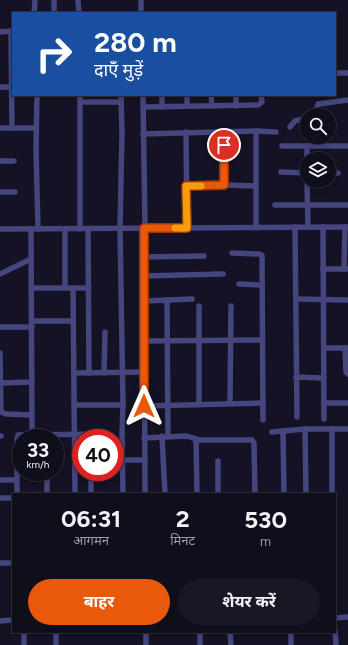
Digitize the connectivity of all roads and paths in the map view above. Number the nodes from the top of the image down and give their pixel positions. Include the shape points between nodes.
1 (35, 0) edge
2 (54, 0) edge
3 (78, 0) edge
4 (141, 0) edge
5 (34, 12) edge
6 (54, 12) edge
7 (79, 12) edge
8 (141, 12) edge
9 (12, 31) edge
10 (0, 32) edge
11 (12, 52) edge
12 (336, 73) edge
13 (348, 73) edge
14 (0, 87) edge
15 (12, 87) edge
16 (37, 96) edge
17 (80, 96) edge
18 (121, 96) edge
19 (143, 96) edge
20 (162, 96) edge
21 (187, 96) edge
22 (211, 96) edge
23 (236, 96) edge
24 (261, 96) edge
25 (348, 100) edge
26 (80, 102) junction
27 (121, 102) junction
28 (162, 106) junction
29 (187, 106) junction
30 (212, 106) junction
31 (236, 106) junction
32 (143, 107) junction
33 (317, 108) edge
34 (300, 120) edge
35 (290, 127) dead end
36 (0, 128) edge
37 (12, 128) junction
38 (36, 128) junction
39 (225, 131) junction
40 (256, 131) junction
41 (186, 132) junction
42 (276, 132) dead end
43 (143, 134) junction
44 (282, 146) dead end
45 (307, 146) junction
46 (348, 146) edge
47 (307, 152) edge
48 (0, 161) edge
49 (14, 161) dead end
50 (281, 172) dead end
51 (300, 173) edge
52 (224, 185) junction
53 (186, 186) junction
54 (256, 186) junction
55 (307, 188) edge
56 (0, 192) edge
57 (15, 192) dead end
58 (275, 205) dead end
59 (308, 205) junction
60 (348, 205) edge
61 (256, 227) junction
62 (295, 227) junction
63 (308, 227) junction
64 (323, 227) junction
65 (346, 227) edge
66 (120, 228) junction
67 (144, 228) junction
68 (187, 228) junction
69 (0, 229) edge
70 (31, 229) junction
71 (38, 229) junction
72 (65, 229) junction
73 (80, 229) junction
74 (88, 229) junction
75 (232, 253) dead end
76 (204, 256) dead end
77 (143, 257) junction
78 (31, 259) junction
79 (323, 269) junction
80 (346, 269) edge
81 (0, 274) edge
82 (223, 274) dead end
83 (143, 276) junction
84 (238, 284) dead end
85 (262, 285) junction
86 (31, 288) junction
87 (65, 288) junction
88 (73, 288) junction
89 (89, 288) junction
90 (192, 299) dead end
91 (296, 299) junction
92 (167, 300) junction
93 (324, 300) junction
94 (348, 300) edge
95 (144, 301) junction
96 (199, 306) dead end
97 (231, 306) dead end
98 (73, 322) junction
99 (32, 324) junction
100 (0, 327) edge
101 (105, 332) dead end
102 (198, 340) junction
103 (230, 340) junction
104 (262, 340) junction
105 (144, 341) junction
106 (167, 341) junction
107 (324, 348) junction
108 (347, 348) edge
109 (0, 353) edge
110 (0, 365) edge
111 (104, 372) junction
112 (144, 372) junction
113 (74, 373) junction
114 (89, 373) junction
115 (122, 373) junction
116 (348, 374) edge
117 (296, 377) junction
118 (324, 378) junction
119 (32, 382) junction
120 (1, 383) junction
121 (230, 403) junction
122 (263, 403) junction
123 (324, 403) junction
124 (348, 403) edge
125 (123, 404) junction
126 (199, 404) junction
127 (74, 405) junction
128 (167, 405) junction
129 (144, 406) junction
130 (32, 415) junction
131 (297, 417) dead end
132 (263, 420) dead end
133 (324, 420) dead end
134 (32, 429) edge
135 (74, 429) edge
136 (123, 429) edge
137 (305, 429) junction
138 (332, 429) junction
139 (348, 429) edge
140 (283, 431) junction
141 (272, 432) dead end
142 (165, 436) junction
143 (144, 438) junction
144 (196, 439) junction
145 (124, 460) edge
146 (145, 460) junction
147 (218, 461) dead end
148 (0, 480) edge
149 (12, 480) edge
150 (16, 481) edge
151 (47, 481) edge
152 (75, 481) edge
153 (91, 481) edge
154 (123, 481) edge
155 (16, 493) edge
156 (47, 493) edge
157 (75, 493) edge
158 (91, 493) edge
159 (123, 493) edge
160 (145, 493) edge
161 (165, 493) edge
162 (197, 493) edge
163 (218, 493) edge
164 (255, 493) edge
165 (284, 493) edge
166 (306, 493) edge
167 (332, 493) edge
168 (0, 498) edge
169 (12, 498) edge
170 (0, 563) edge
171 (12, 563) edge
172 (348, 617) edge
173 (336, 618) edge
174 (0, 620) edge
175 (12, 620) edge
176 (24, 633) edge
177 (56, 633) edge
178 (146, 633) edge
179 (200, 633) edge
180 (230, 633) edge
181 (291, 633) edge
182 (335, 633) edge
183 (24, 645) edge
184 (56, 645) edge
185 (146, 645) edge
186 (200, 645) edge
187 (231, 645) edge
188 (291, 645) edge
189 (336, 645) edge

1 - 5 street
2 - 6 street
3 - 7 street
4 - 8 street
9 - 10 street
9 - 11 street
11 - 15 street
12 - 13 street
14 - 15 street
15 - 37 street
16 - 38 street
17 - 26 street
18 - 27 street
19 - 32 street
20 - 28 street
21 - 29 street
22 - 30 street
23 - 31 street
24 - 31 street via 262,102 259,105
25 - 33 street via 318,104
26 - 27 street
26 - 73 street
27 - 66 street
28 - 29 street
28 - 32 street
29 - 30 street
30 - 31 street
32 - 43 street
34 - 35 street
36 - 37 street
37 - 38 street
38 - 71 street
39 - 40 street
39 - 41 street
39 - 52 street
40 - 42 street
40 - 54 street
41 - 43 street
41 - 53 street
43 - 67 street
44 - 45 street
45 - 46 street
45 - 47 street
48 - 49 street
50 - 51 street
52 - 53 street
52 - 54 street
53 - 68 street
54 - 61 street
55 - 59 street
56 - 57 street
58 - 59 street
59 - 60 street
59 - 63 street
61 - 62 street
61 - 68 street
62 - 63 street
62 - 91 street
63 - 64 street
64 - 65 street
64 - 79 street
65 - 80 street
66 - 67 street
66 - 74 street
66 - 115 street
67 - 68 street
67 - 77 street
69 - 70 street
70 - 71 street
70 - 78 street
71 - 72 street
72 - 73 street
72 - 87 street
73 - 74 street
74 - 89 street
75 - 85 street via 261,254
76 - 77 street
77 - 83 street
78 - 81 street
78 - 86 street
79 - 80 street
79 - 93 street
82 - 83 street
83 - 95 street
84 - 85 street
85 - 104 street
86 - 87 street
86 - 99 street
87 - 88 street
88 - 89 street
88 - 98 street
89 - 114 street
90 - 92 street
91 - 93 street
91 - 117 street
92 - 95 street
92 - 106 street
93 - 94 street
93 - 107 street
95 - 105 street
96 - 102 street
97 - 103 street
98 - 99 street
98 - 113 street
99 - 100 street
99 - 119 street
101 - 111 street
102 - 103 street
102 - 106 street
102 - 126 street
103 - 104 street
103 - 121 street
104 - 122 street
105 - 106 street
105 - 112 street
106 - 128 street
107 - 108 street
107 - 118 street
108 - 116 street
109 - 110 street
110 - 120 street
111 - 114 street
111 - 115 street
112 - 115 street
112 - 129 street
113 - 114 street
113 - 127 street
115 - 125 street
117 - 118 street
117 - 131 street
118 - 123 street
119 - 120 street
119 - 130 street
120 - 130 street via 1,412
121 - 122 street
121 - 126 street
122 - 132 street
123 - 124 street
123 - 133 street
125 - 127 street
125 - 136 street
126 - 128 street
127 - 135 street
128 - 129 street
128 - 142 street
129 - 143 street
130 - 134 street
137 - 138 street
137 - 140 street
137 - 166 street
138 - 139 street
138 - 167 street
140 - 141 street
140 - 165 street
142 - 143 street
142 - 144 street via 187,436
142 - 161 street
143 - 146 street
144 - 162 street
144 - 164 street via 249,439 253,442
145 - 146 street
146 - 160 street
147 - 163 street
148 - 149 street
150 - 155 street
151 - 156 street
152 - 157 street
153 - 158 street
154 - 159 street
168 - 169 street
170 - 171 street
172 - 173 street
174 - 175 street
176 - 183 street
177 - 184 street
178 - 185 street
179 - 186 street
180 - 187 street
181 - 188 street
182 - 189 street

